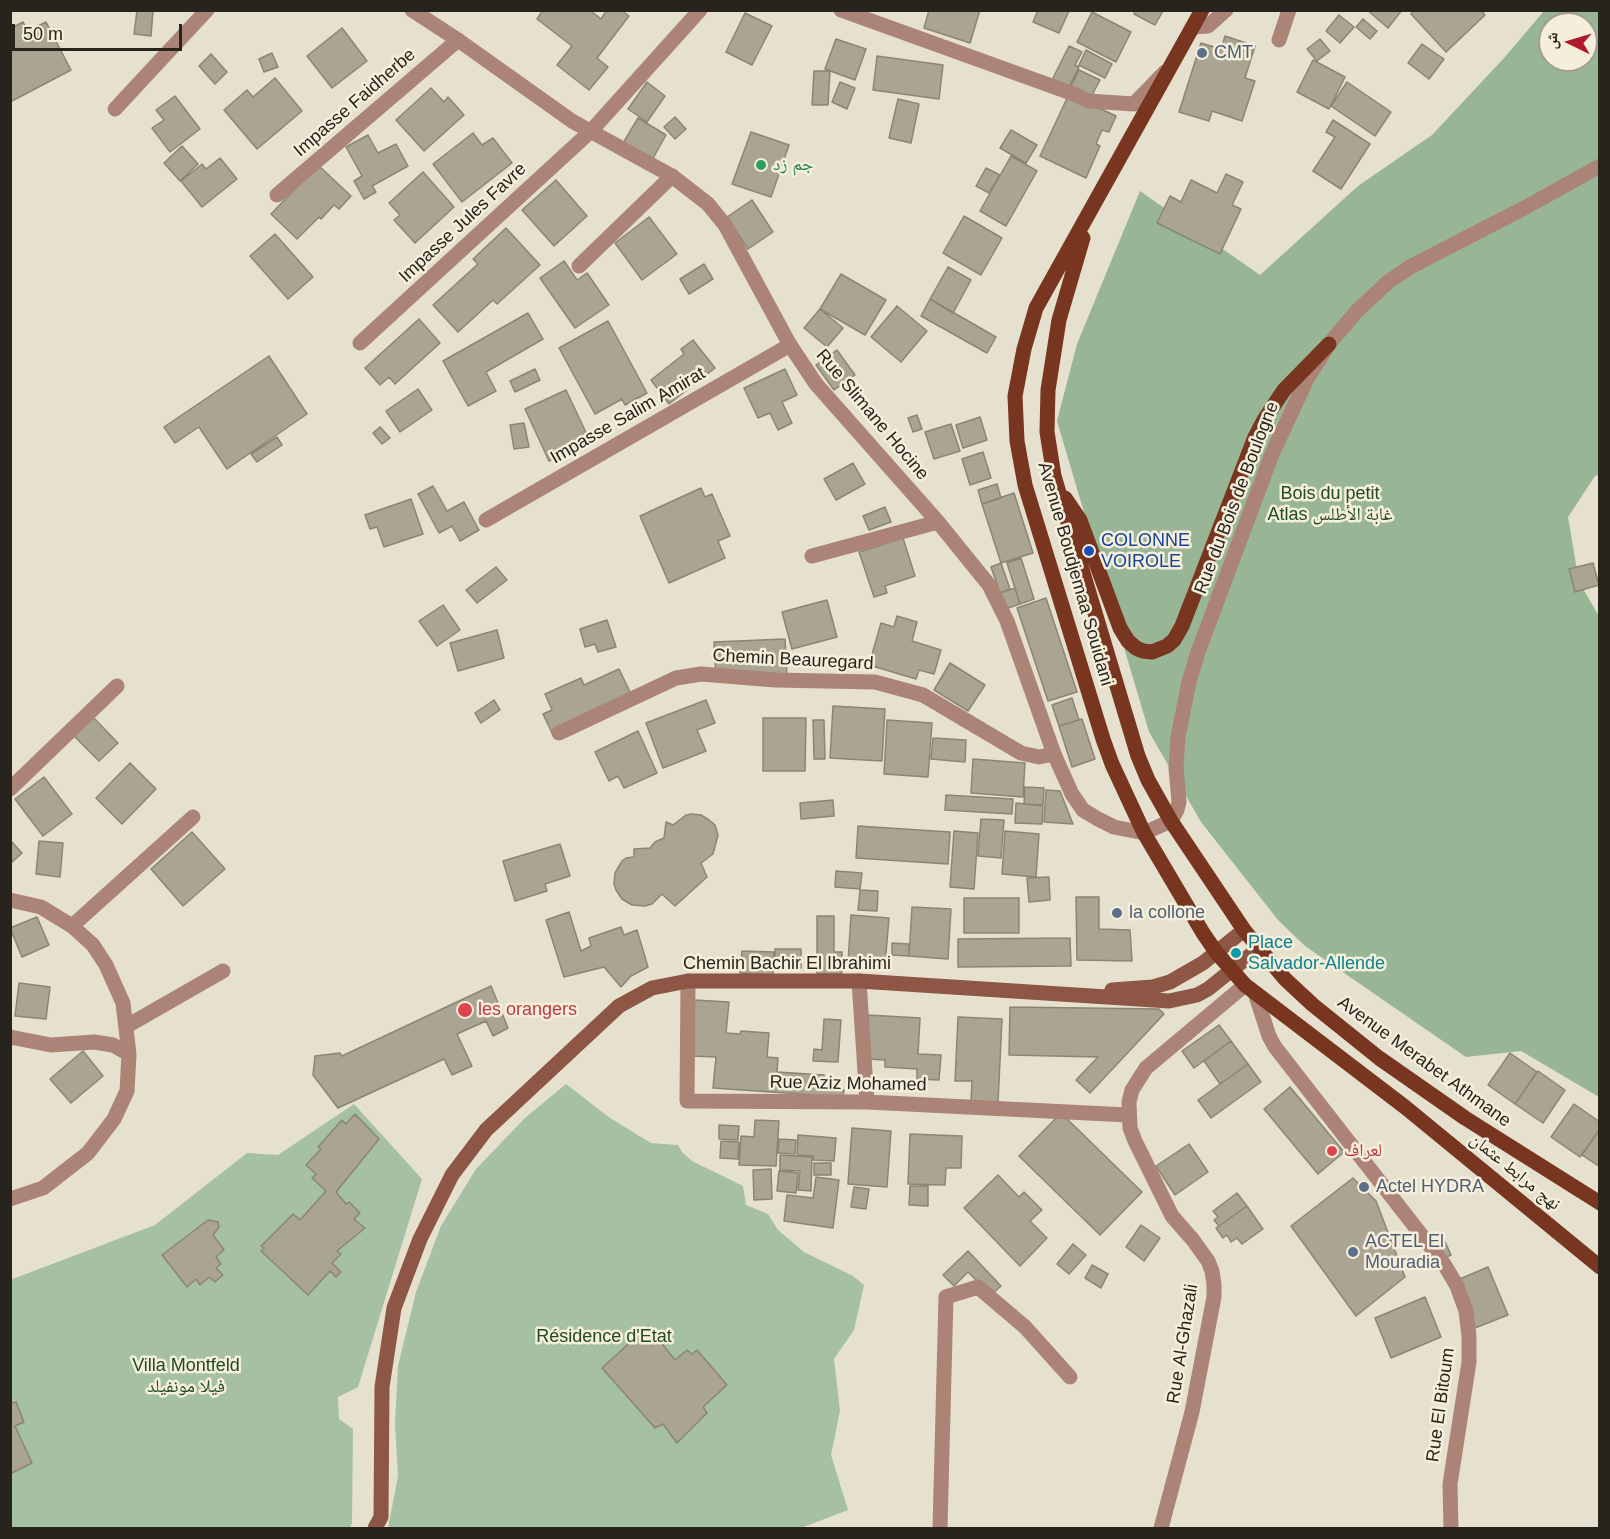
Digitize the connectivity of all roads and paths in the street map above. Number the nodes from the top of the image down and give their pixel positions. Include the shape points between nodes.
1 (207, 10) edge
2 (412, 10) edge
3 (700, 10) edge
4 (841, 10) edge
5 (1202, 10) edge
6 (1226, 10) edge
7 (1289, 10) edge
8 (1193, 27) junction
9 (458, 40) junction
10 (1279, 40) dead end
11 (1170, 66) junction
12 (115, 109) dead end
13 (591, 131) junction
14 (1599, 166) edge
15 (672, 176) junction
16 (277, 195) dead end
17 (1092, 209) junction
18 (579, 266) dead end
19 (360, 343) dead end
20 (1329, 344) junction
21 (790, 345) junction
22 (1058, 488) junction
23 (486, 520) dead end
24 (938, 522) junction
25 (812, 556) dead end
26 (117, 686) dead end
27 (560, 733) dead end
28 (1054, 754) junction
29 (10, 789) edge
30 (193, 817) dead end
31 (1171, 821) junction
32 (1144, 833) junction
33 (10, 900) edge
34 (72, 926) junction
35 (1244, 930) junction
36 (1258, 949) junction
37 (1216, 952) junction
38 (1232, 970) junction
39 (223, 971) dead end
40 (688, 981) junction
41 (859, 981) junction
42 (1250, 989) junction
43 (1061, 993) junction
44 (127, 1026) junction
45 (10, 1037) edge
46 (129, 1054) junction
47 (867, 1102) junction
48 (1128, 1115) junction
49 (10, 1199) edge
50 (1599, 1203) edge
51 (1599, 1267) edge
52 (1070, 1377) dead end
53 (375, 1528) edge
54 (940, 1528) edge
55 (1161, 1528) edge
56 (1451, 1528) edge

1 - 12 street
2 - 9 street, Rue Slimane Hocine
3 - 13 street, Impasse Jules Favre
4 - 11 street via 1089,101 1134,104
5 - 8 main road
6 - 8 street via 1208,26
7 - 10 street
8 - 11 main road
9 - 13 street, Rue Slimane Hocine
9 - 16 street, Impasse Faidherbe
11 - 17 main road
13 - 15 street, Rue Slimane Hocine
13 - 19 street, Impasse Jules Favre
14 - 20 street, Rue du Bois de Boulogne via 1410,267 1357,311
15 - 18 street
15 - 21 street, Rue Slimane Hocine via 708,204 725,225
17 - 22 main road, Avenue Boudjemaa Souidani via 1059,320 1048,390 1047,432
17 - 32 main road, Avenue Boudjemaa Souidani via 1036,308 1015,396 1017,441 1025,485 1103,739
20 - 22 main road via 1284,390 1264,420 1179,634 1160,650 1143,651 1128,641 1080,520
20 - 31 street, Rue du Bois de Boulogne via 1279,436 1198,652 1182,711 1176,768 1179,802
21 - 23 street, Impasse Salim Amirat
21 - 24 street, Rue Slimane Hocine via 816,384
22 - 31 main road, Avenue Boudjemaa Souidani via 1138,756
24 - 25 street
24 - 28 street, Rue Slimane Hocine via 989,585 1007,621
26 - 29 street
27 - 28 street, Chemin Beauregard via 676,678 701,674 875,682 923,695 1021,753 1039,757
28 - 32 street, Rue Slimane Hocine via 1083,810 1114,827
30 - 34 street
31 - 32 street
31 - 35 main road, Avenue Boudjemaa Souidani
32 - 37 main road, Avenue Boudjemaa Souidani
33 - 34 street via 41,907
34 - 44 street via 93,945 106,965 123,1003
35 - 36 main road, Avenue Merabet Athmane
35 - 37 main road, Chemin Bachir El Ibrahimi
36 - 38 main road, Chemin Bachir El Ibrahimi
36 - 50 main road, Avenue Merabet Athmane via 1313,1005 1379,1058
37 - 38 main road
37 - 43 main road, Chemin Bachir El Ibrahimi via 1170,982 1153,987
38 - 42 main road
38 - 43 main road, Chemin Bachir El Ibrahimi via 1197,995 1169,1001
39 - 44 street
40 - 41 main road, Chemin Bachir El Ibrahimi
40 - 47 street, Rue Aziz Mohamed via 687,1101
40 - 53 main road, Chemin Bachir El Ibrahimi via 652,988 619,1006 486,1130 452,1175 420,1239 394,1308 382,1388 381,1517
41 - 43 main road, Chemin Bachir El Ibrahimi
41 - 47 street
42 - 48 street, Rue Al-Ghazali via 1146,1068 1132,1090
42 - 51 main road, نهج مرابط عثمان via 1405,1107
42 - 56 street, Rue El Bitoum via 1275,1047 1457,1286 1470,1336 1450,1484
44 - 46 street
45 - 46 street via 51,1045 94,1042
46 - 49 street via 127,1091 114,1119 88,1153 43,1188
47 - 48 street, Rue Aziz Mohamed
48 - 55 street, Rue Al-Ghazali via 1134,1141 1172,1216 1208,1261 1214,1284 1192,1413
52 - 54 street via 1025,1327 978,1287 946,1297

